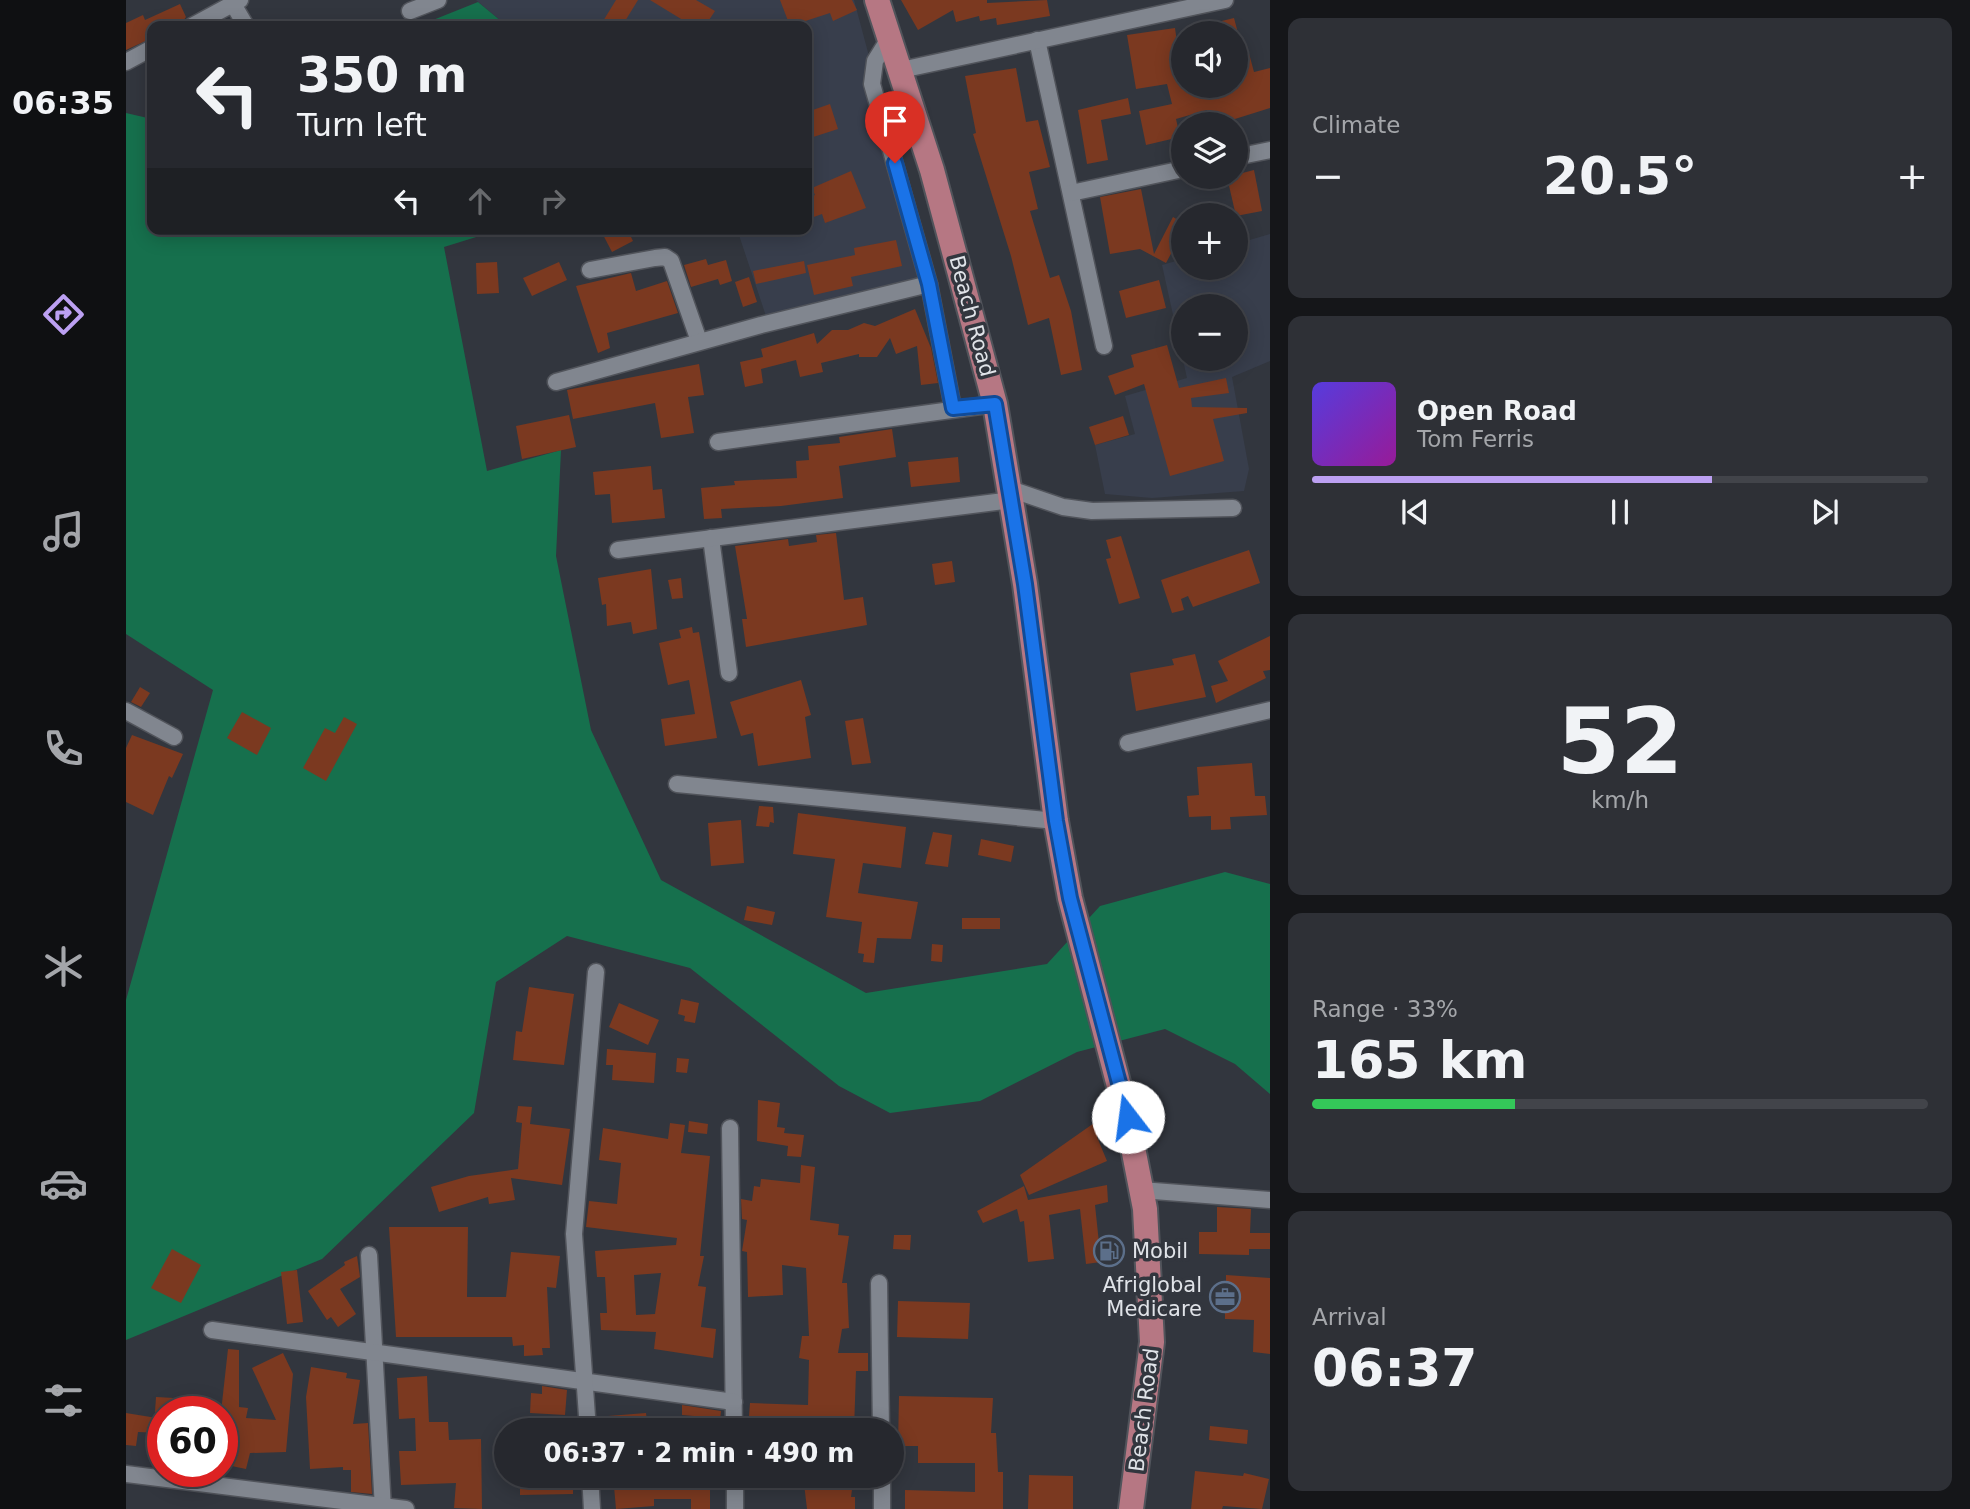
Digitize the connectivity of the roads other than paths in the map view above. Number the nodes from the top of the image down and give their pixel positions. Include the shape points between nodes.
1 (438, 0) edge
2 (877, 0) edge
3 (1225, 0) edge
4 (237, 2) edge
5 (410, 11) dead end
6 (201, 21) edge
7 (244, 21) edge
8 (890, 37) junction
9 (1037, 40) junction
10 (147, 51) edge
11 (126, 62) edge
12 (901, 71) junction
13 (1270, 150) edge
14 (1248, 155) edge
15 (1171, 172) edge
16 (1071, 193) junction
17 (590, 270) dead end
18 (929, 284) junction
19 (699, 341) junction
20 (1104, 346) dead end
21 (556, 382) dead end
22 (995, 404) junction
23 (953, 408) junction
24 (718, 442) dead end
25 (1011, 495) junction
26 (1233, 508) dead end
27 (711, 538) junction
28 (618, 550) dead end
29 (729, 673) dead end
30 (1270, 710) edge
31 (126, 711) edge
32 (174, 737) dead end
33 (1128, 743) dead end
34 (677, 784) dead end
35 (1056, 821) junction
36 (596, 972) dead end
37 (730, 1128) dead end
38 (1141, 1190) junction
39 (1270, 1200) edge
40 (369, 1255) dead end
41 (878, 1283) dead end
42 (212, 1330) dead end
43 (373, 1352) junction
44 (585, 1381) junction
45 (733, 1402) junction
46 (587, 1418) edge
47 (734, 1418) edge
48 (881, 1418) edge
49 (126, 1474) edge
50 (591, 1488) edge
51 (735, 1488) edge
52 (882, 1488) edge
53 (383, 1507) edge
54 (407, 1509) edge
55 (592, 1509) edge
56 (735, 1509) edge
57 (882, 1509) edge
58 (1131, 1509) edge

1 - 5 street
2 - 8 main road, Beach Road
3 - 9 street
4 - 6 street
4 - 7 street
8 - 12 main road, Beach Road
8 - 18 street via 875,61 872,84
9 - 12 street
9 - 16 street
10 - 11 street
12 - 22 main road, Beach Road
13 - 14 street
15 - 16 street
16 - 20 street
17 - 19 street via 664,257 671,261
18 - 19 street
18 - 23 street
19 - 21 street
22 - 23 street
22 - 25 main road, Beach Road
23 - 24 street
25 - 26 street via 1092,511
25 - 27 street
25 - 35 main road, Beach Road
27 - 28 street
27 - 29 street
30 - 33 street
31 - 32 street
34 - 35 street
35 - 38 main road, Beach Road via 1070,898 1128,1117
36 - 44 street via 574,1234
37 - 45 street
38 - 39 street
38 - 58 main road, Beach Road via 1147,1222 1152,1342
40 - 43 street
41 - 48 street
42 - 43 street
43 - 44 street
43 - 53 street
44 - 45 street
44 - 46 street
45 - 47 street
49 - 53 street
50 - 55 street
51 - 56 street
52 - 57 street
53 - 54 street

